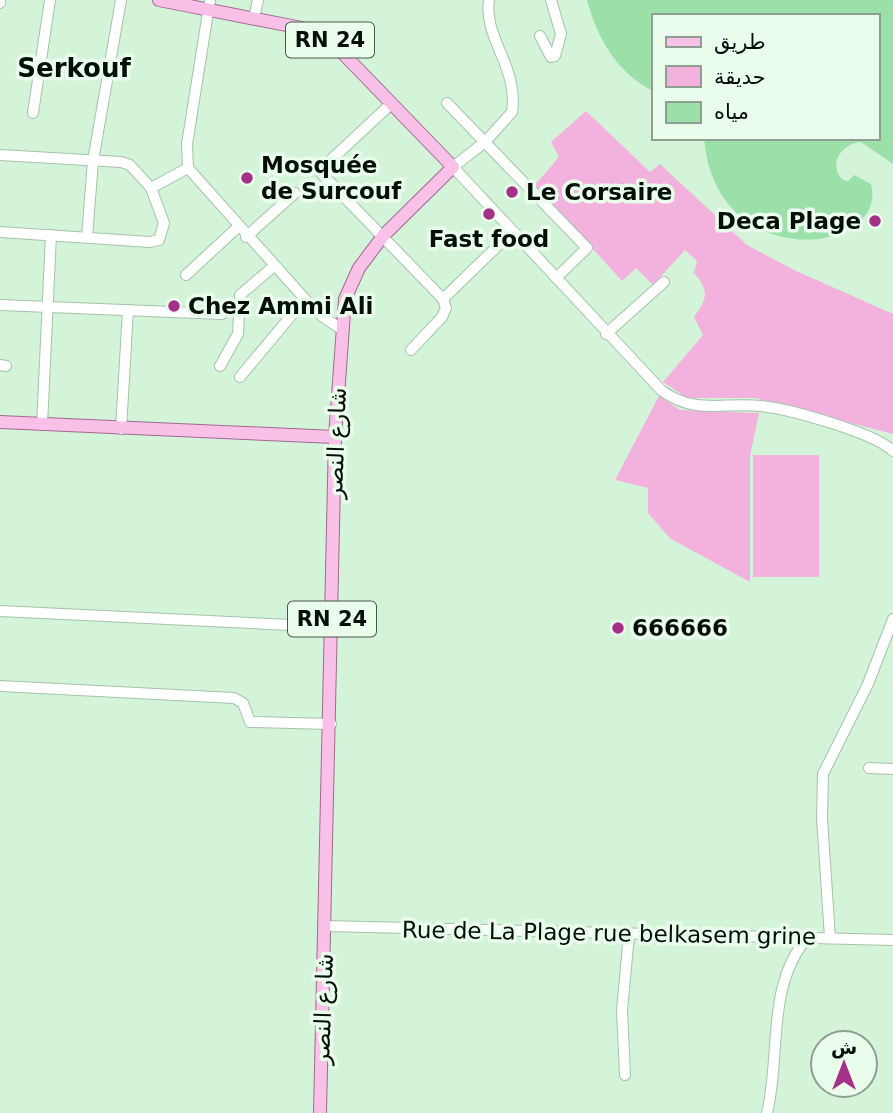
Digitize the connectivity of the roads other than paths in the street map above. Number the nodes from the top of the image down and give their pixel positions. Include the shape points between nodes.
1 (50, 0) edge
2 (121, 0) edge
3 (159, 0) edge
4 (257, 0) edge
5 (489, 0) edge
6 (551, 0) edge
7 (209, 4) edge
8 (254, 19) junction
9 (541, 36) dead end
10 (392, 103) junction
11 (447, 103) dead end
12 (33, 113) dead end
13 (485, 142) junction
14 (0, 155) edge
15 (93, 160) junction
16 (453, 167) junction
17 (188, 168) junction
18 (151, 188) junction
19 (295, 193) dead end
20 (237, 227) junction
21 (0, 232) edge
22 (512, 232) junction
23 (51, 235) junction
24 (383, 236) junction
25 (87, 237) junction
26 (246, 237) junction
27 (274, 266) junction
28 (187, 275) dead end
29 (556, 278) junction
30 (664, 282) dead end
31 (304, 299) junction
32 (443, 299) junction
33 (0, 305) edge
34 (48, 306) junction
35 (128, 310) junction
36 (222, 314) dead end
37 (343, 330) junction
38 (606, 334) junction
39 (411, 349) dead end
40 (220, 366) dead end
41 (240, 377) dead end
42 (0, 422) edge
43 (42, 425) junction
44 (121, 429) junction
45 (335, 437) junction
46 (893, 451) edge
47 (0, 611) edge
48 (893, 619) edge
49 (332, 627) junction
50 (0, 686) edge
51 (331, 724) junction
52 (869, 768) dead end
53 (893, 769) edge
54 (326, 926) junction
55 (629, 935) junction
56 (807, 938) junction
57 (830, 939) junction
58 (893, 940) edge
59 (625, 1074) dead end
60 (320, 1113) edge
61 (767, 1113) edge

1 - 12 street
2 - 15 street
3 - 7 main road, RN 24
4 - 8 street
5 - 13 street via 488,19 509,69 514,101 512,112
6 - 9 street via 561,34 555,56 551,57
7 - 8 main road, RN 24
7 - 17 street via 187,144
8 - 10 main road, RN 24 via 317,31
10 - 16 main road, RN 24
10 - 24 street via 319,171
11 - 13 street
13 - 16 street
13 - 29 street via 587,248
14 - 15 street
15 - 18 street via 130,164
15 - 25 street
16 - 22 street
16 - 24 main road, شارع النصر / RN 24
17 - 18 street
17 - 20 street
18 - 25 street via 164,223 159,240
19 - 26 street
20 - 26 street
20 - 28 street
21 - 23 street
22 - 29 street
22 - 32 street
23 - 25 street
23 - 34 street
24 - 32 street
24 - 37 main road, شارع النصر / RN 24 via 359,268 345,299
26 - 27 street
27 - 31 street
27 - 40 street via 240,295 238,334
29 - 38 street
30 - 38 street
31 - 37 street
31 - 41 street
32 - 39 street via 442,317
33 - 34 street
34 - 35 street
34 - 43 street
35 - 36 street
35 - 44 street
37 - 45 main road, شارع النصر / RN 24
38 - 46 street via 678,403 761,405 856,432
42 - 43 main road
43 - 44 main road
44 - 45 main road
45 - 49 main road, شارع النصر / RN 24
47 - 49 street
48 - 57 street via 868,684 823,774
49 - 51 main road, شارع النصر / RN 24
50 - 51 street via 234,698 243,703 250,722
51 - 54 main road, شارع النصر / RN 24
52 - 53 street
54 - 55 street, Rue de La Plage rue belkasem grine
54 - 60 main road, شارع النصر / RN 24
55 - 56 street, Rue de La Plage rue belkasem grine
55 - 59 street via 622,1010
56 - 57 street, Rue de La Plage rue belkasem grine
56 - 61 street via 791,957 782,984 774,1086
57 - 58 street, Rue de La Plage rue belkasem grine

